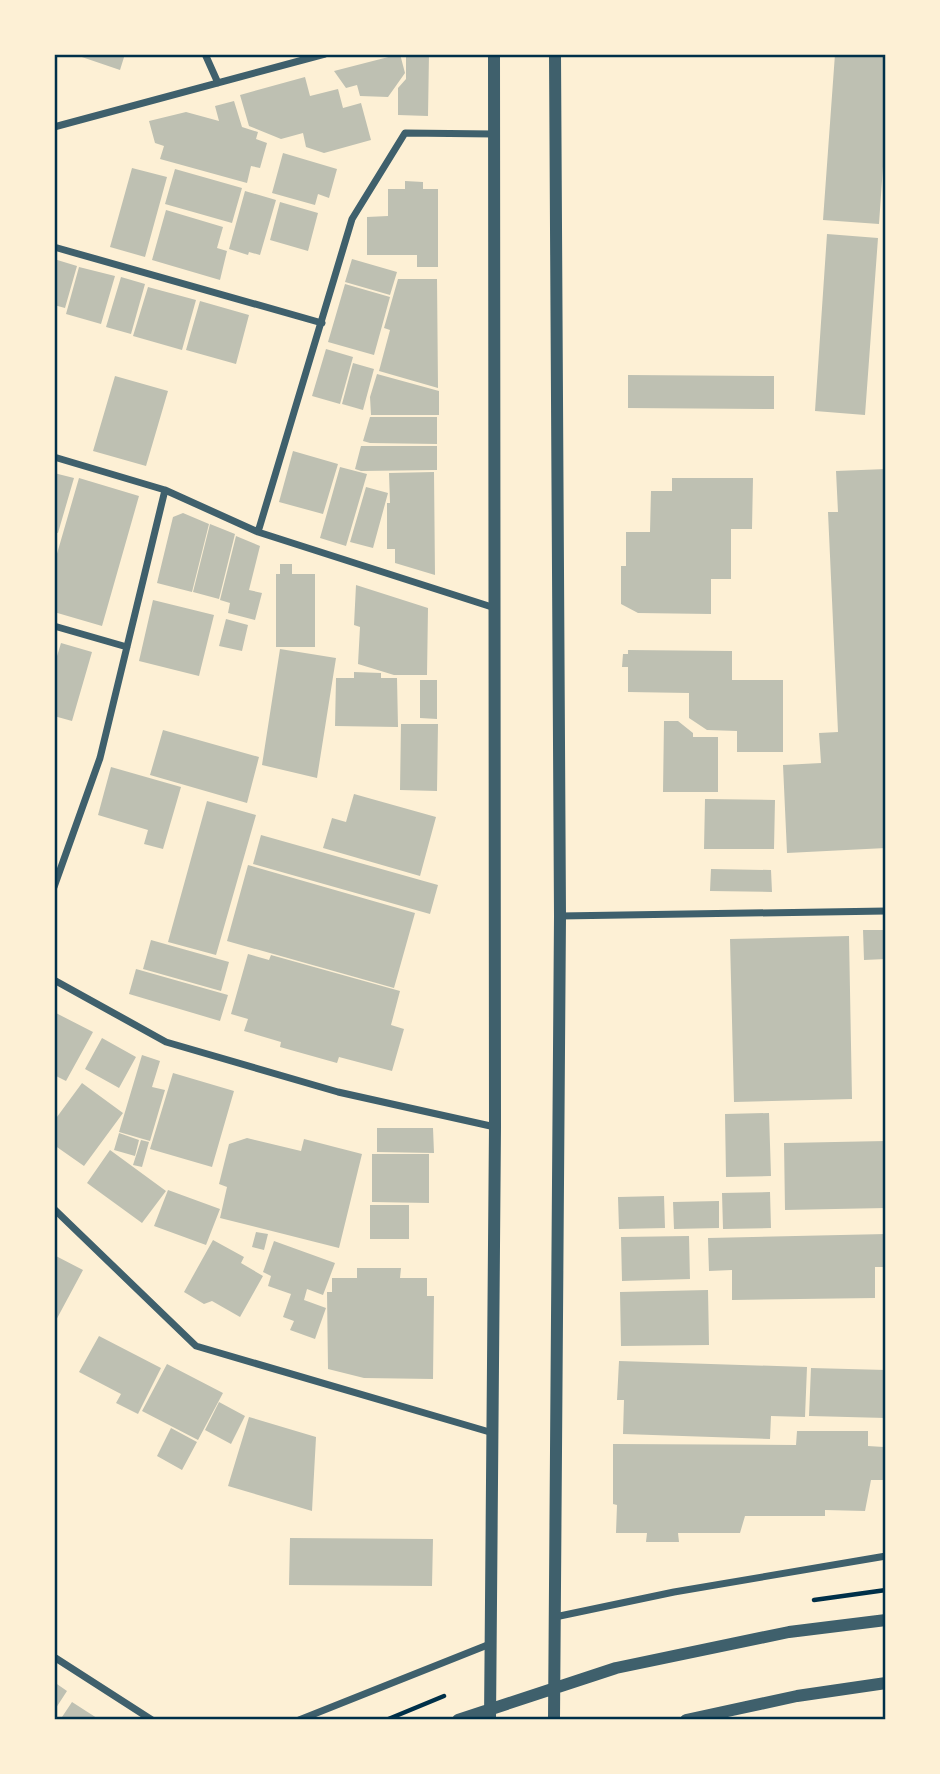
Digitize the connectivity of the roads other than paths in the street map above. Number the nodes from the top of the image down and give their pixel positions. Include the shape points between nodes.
1 (205, 54) edge
2 (494, 54) edge
3 (555, 54) edge
4 (320, 55) edge
5 (218, 83) junction
6 (54, 127) edge
7 (494, 134) junction
8 (54, 247) edge
9 (323, 323) junction
10 (54, 457) edge
11 (164, 490) junction
12 (258, 532) junction
13 (495, 608) junction
14 (54, 626) edge
15 (127, 647) junction
16 (54, 887) edge
17 (886, 911) edge
18 (560, 916) junction
19 (54, 980) edge
20 (495, 1127) junction
21 (54, 1209) edge
22 (492, 1433) junction
23 (886, 1556) edge
24 (555, 1617) junction
25 (886, 1620) edge
26 (490, 1644) junction
27 (54, 1657) edge
28 (886, 1683) edge
29 (152, 1720) edge
30 (299, 1720) edge
31 (458, 1720) edge
32 (490, 1720) edge
33 (554, 1720) edge
34 (686, 1720) edge

1 - 5 street
2 - 7 street
3 - 18 street
4 - 5 street
5 - 6 street
7 - 9 street via 405,133 352,219
7 - 13 street
8 - 9 street
9 - 12 street
10 - 11 street
11 - 12 street
11 - 15 street
12 - 13 street
13 - 20 street
14 - 15 street
15 - 16 street via 100,758
17 - 18 street
18 - 24 street
19 - 20 street via 166,1042 338,1092
20 - 22 street
21 - 22 street via 196,1346
22 - 26 street
23 - 24 street
24 - 33 street
25 - 31 street via 789,1632 616,1668
26 - 30 street
26 - 32 street
27 - 29 street
28 - 34 street

